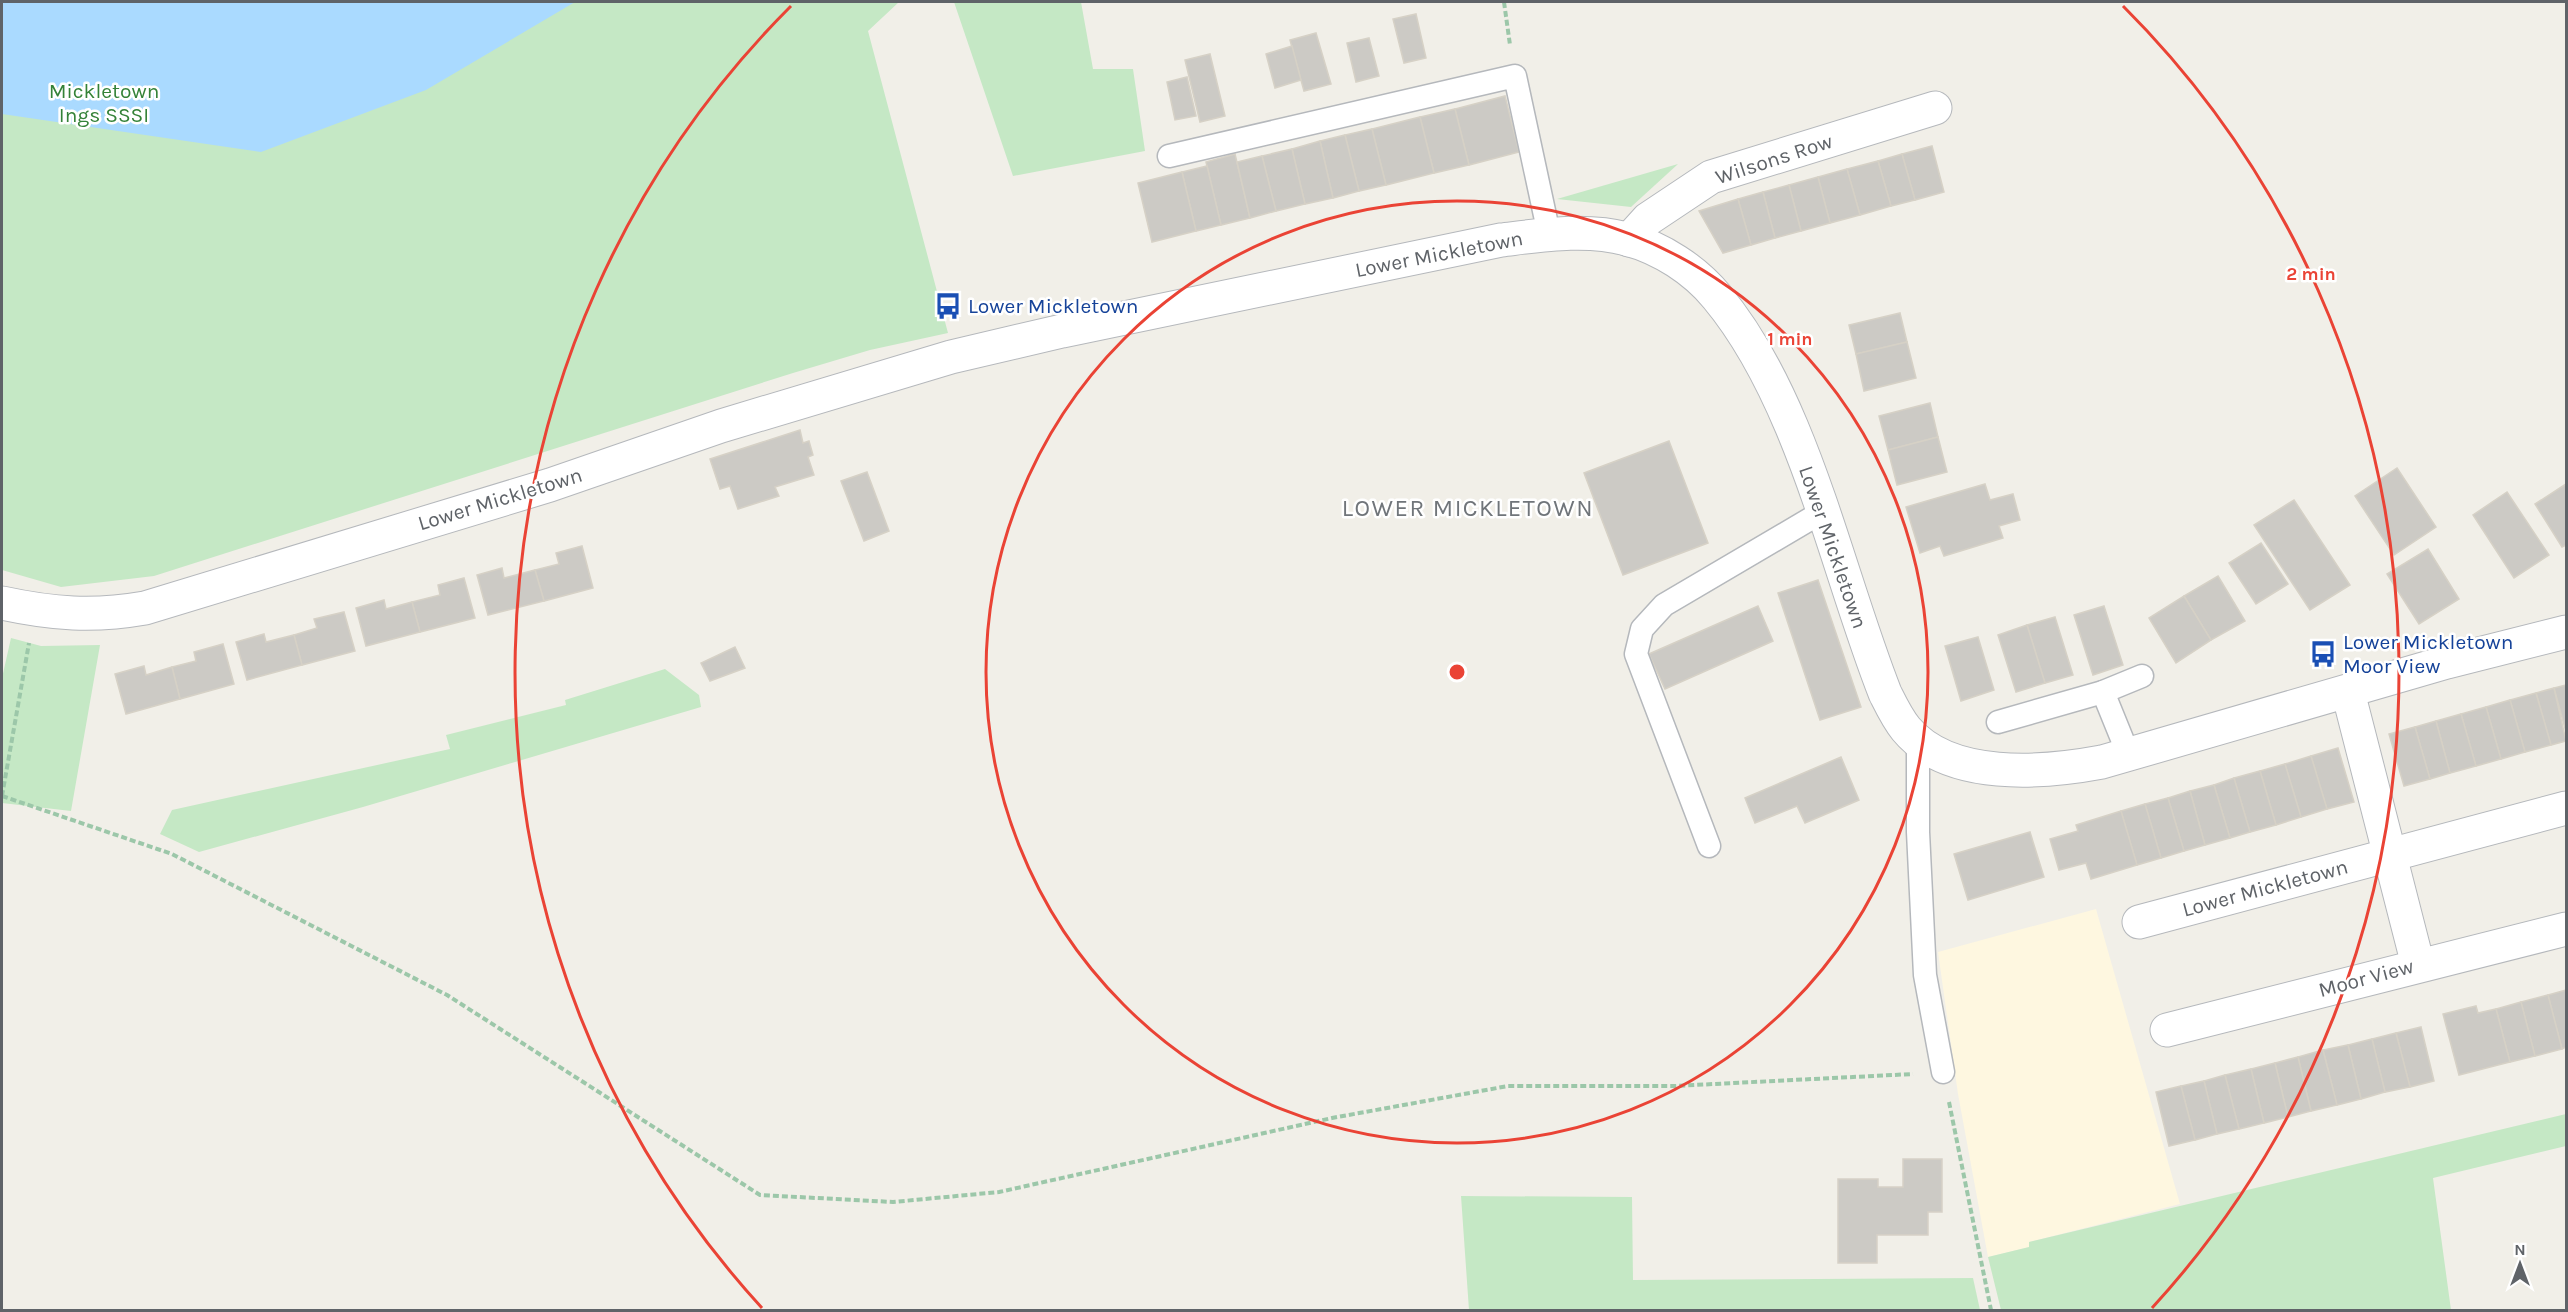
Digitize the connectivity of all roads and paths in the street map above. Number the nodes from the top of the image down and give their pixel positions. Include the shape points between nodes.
1 (1504, 2) edge
2 (1515, 76) junction
3 (1935, 108) dead end
4 (1169, 156) dead end
5 (1549, 234) junction
6 (1629, 240) junction
7 (1822, 512) junction
8 (2, 603) edge
9 (34, 610) junction
10 (2566, 632) edge
11 (2142, 676) dead end
12 (2103, 692) junction
13 (2348, 692) junction
14 (1998, 722) dead end
15 (1918, 740) junction
16 (2129, 756) junction
17 (2, 796) edge
18 (2566, 808) edge
19 (1709, 846) dead end
20 (2391, 855) junction
21 (2139, 922) dead end
22 (2566, 929) edge
23 (2418, 965) junction
24 (2167, 1030) dead end
25 (1943, 1072) junction
26 (1991, 1311) edge

1 - 2 path
2 - 4 lane
2 - 5 lane
3 - 6 street, Wilsons Row via 1711,177 1648,219
5 - 6 street, Lower Mickletown via 1602,234
5 - 9 street, Lower Mickletown via 1501,240 951,357 145,608 73,615
6 - 7 street, Lower Mickletown via 1660,252 1691,272 1717,297 1751,346 1773,389
7 - 15 street, Lower Mickletown via 1885,693 1897,716
7 - 19 lane via 1664,605 1642,629 1636,654
8 - 9 street, Lower Mickletown
9 - 17 path
10 - 13 street, Lower Mickletown
11 - 12 lane
12 - 14 lane
12 - 16 lane
13 - 16 street, Lower Mickletown
13 - 20 street
15 - 16 street, Lower Mickletown via 1981,768 2012,771 2071,768
15 - 25 lane via 1925,975
17 - 25 path via 172,854 447,996 760,1195 893,1202 999,1192 1332,1118 1508,1086 1674,1086
18 - 20 street, Lower Mickletown
20 - 21 street, Lower Mickletown
20 - 23 street
22 - 23 street, Moor View
23 - 24 street, Moor View
25 - 26 path

